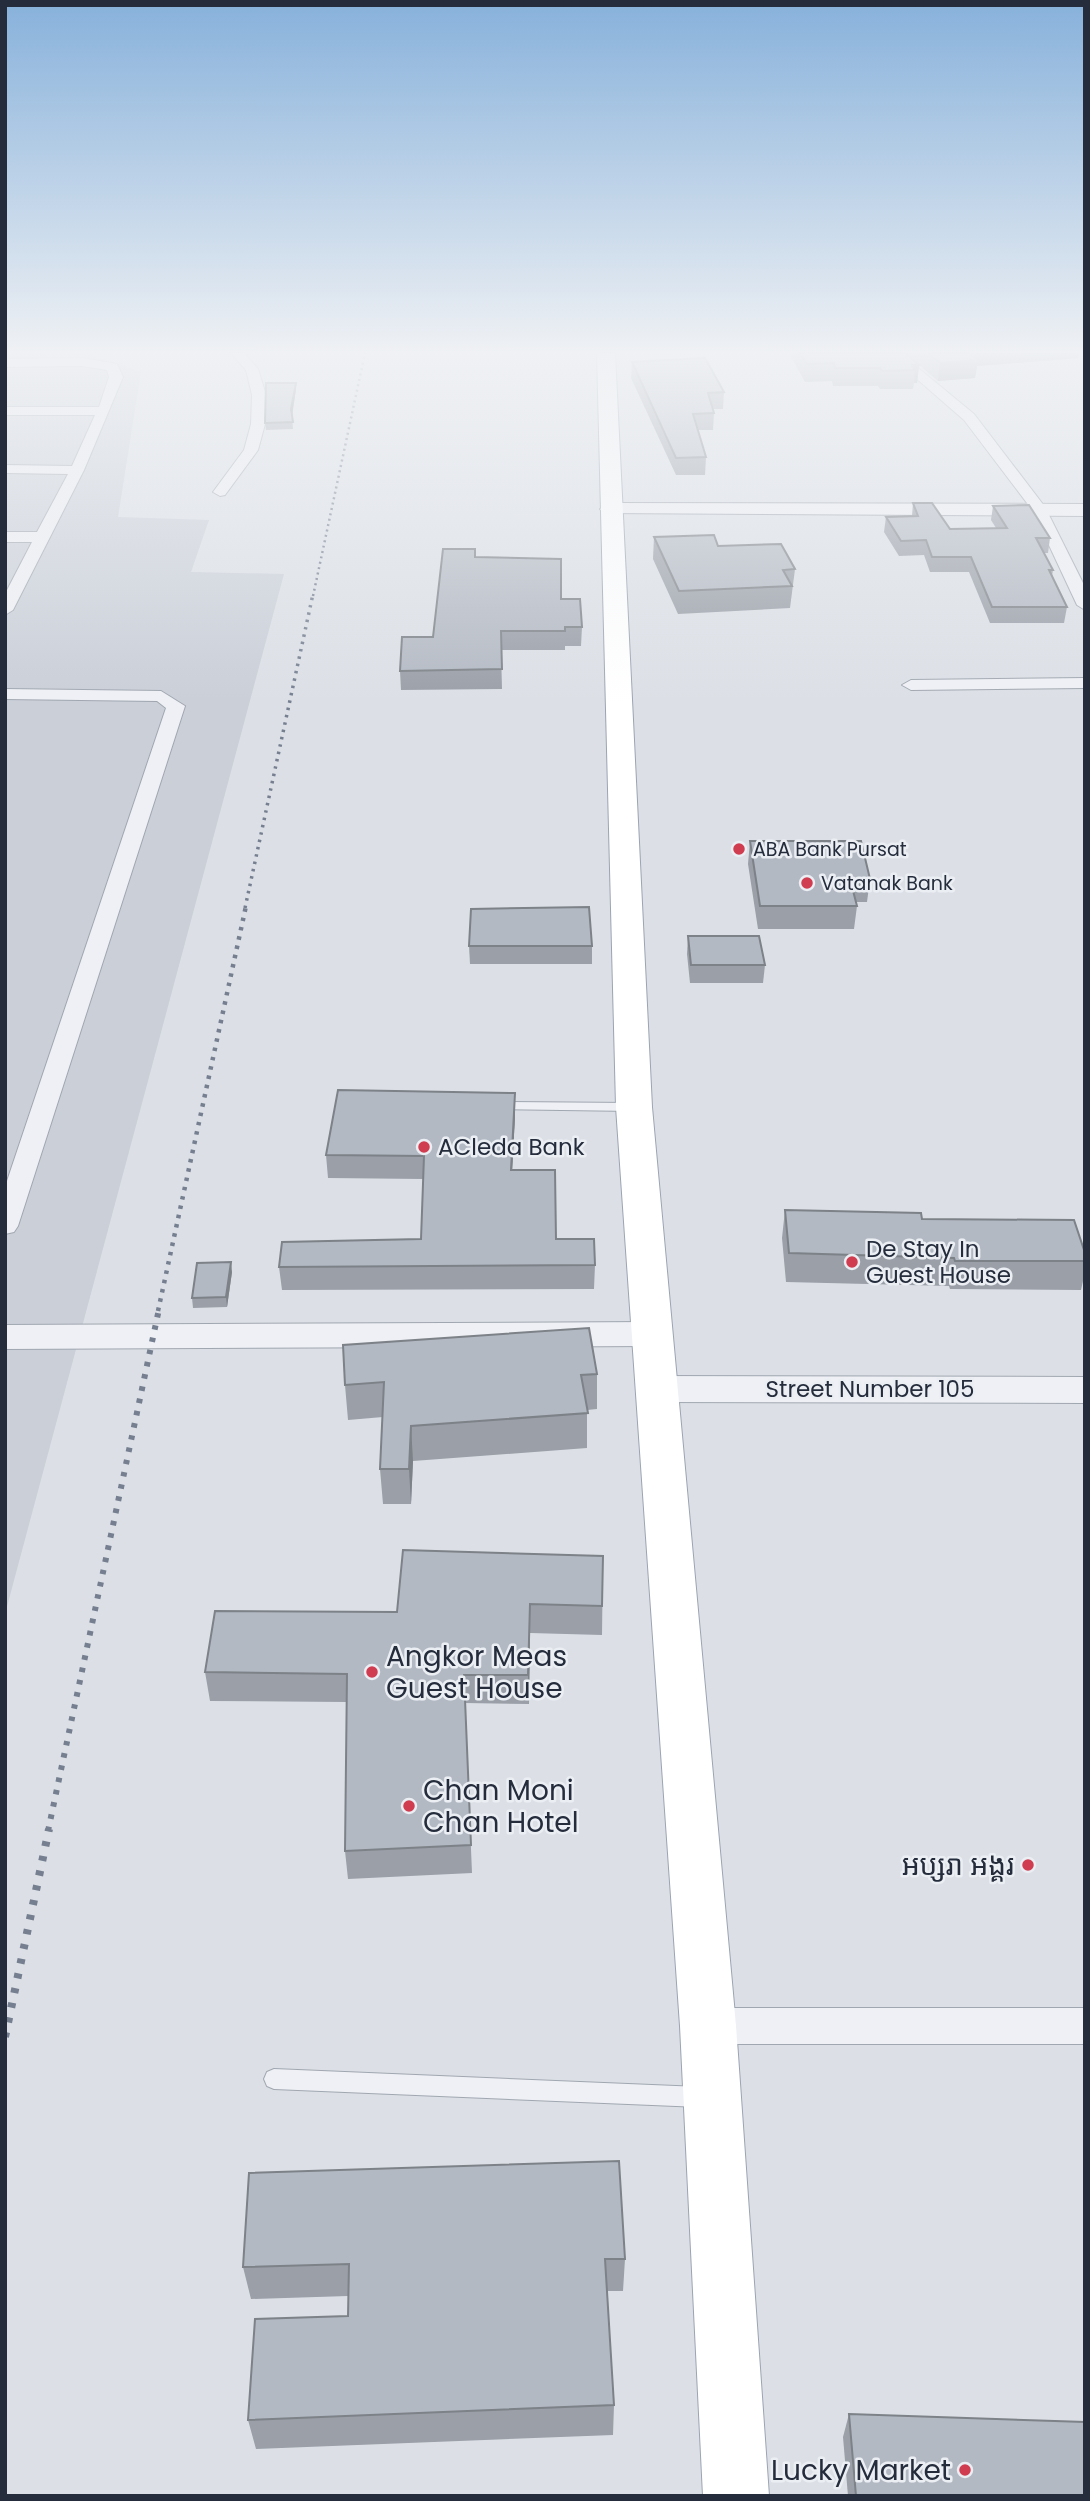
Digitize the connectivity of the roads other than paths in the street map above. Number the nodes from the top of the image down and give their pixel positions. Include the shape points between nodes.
1 (5, 470) edge
2 (77, 470) joint
3 (236, 470) edge
4 (609, 470) edge
5 (1009, 470) edge
6 (220, 492) dead end
7 (610, 509) junction
8 (1040, 510) junction
9 (1085, 510) edge
10 (5, 537) edge
11 (43, 537) junction
12 (1085, 605) edge
13 (5, 610) edge
14 (1085, 683) edge
15 (911, 685) dead end
16 (5, 694) edge
17 (480, 1107) edge
18 (634, 1107) junction
19 (5, 1226) edge
20 (651, 1334) junction
21 (5, 1337) edge
22 (656, 1389) junction
23 (1085, 1390) edge
24 (708, 2026) junction
25 (1085, 2026) edge
26 (274, 2079) dead end
27 (712, 2097) junction
28 (736, 2496) edge

1 - 2 street
2 - 11 street
3 - 6 street
4 - 7 main road
5 - 8 street
7 - 8 street
7 - 18 main road
8 - 9 street
8 - 12 street
10 - 11 street
11 - 13 street
14 - 15 street
16 - 19 street via 160,696 176,706
17 - 18 lane
18 - 20 main road
20 - 21 street
20 - 22 main road
22 - 23 street, Street Number 105
22 - 24 main road
24 - 25 street
24 - 27 main road
26 - 27 lane
27 - 28 main road

